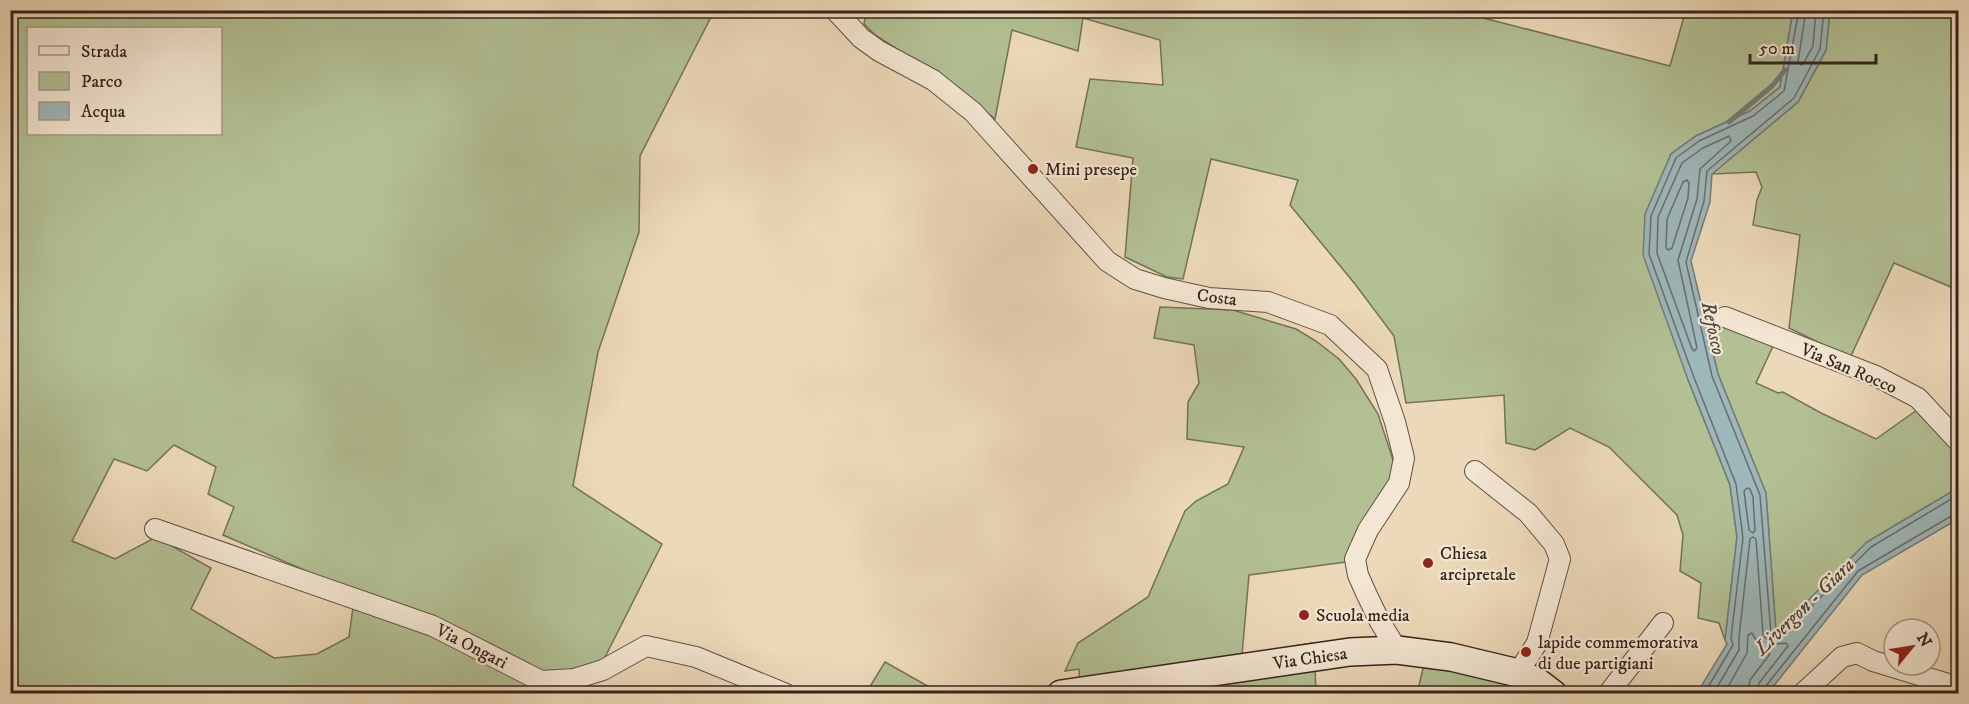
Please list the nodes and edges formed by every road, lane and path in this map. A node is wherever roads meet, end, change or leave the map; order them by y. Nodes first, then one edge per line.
1 (836, 10) edge
2 (1725, 317) dead end
3 (1959, 441) edge
4 (1476, 471) dead end
5 (155, 530) dead end
6 (1663, 623) dead end
7 (1397, 650) junction
8 (1518, 674) junction
9 (1959, 687) edge
10 (786, 693) edge
11 (1061, 693) edge
12 (1553, 693) edge
13 (1608, 693) edge
14 (1802, 693) edge

1 - 7 street, Costa
2 - 3 street, Via San Rocco
4 - 8 street
5 - 10 street, Via Ongari
6 - 13 street
7 - 8 main road, Via Chiesa
7 - 11 main road, Via Chiesa
8 - 12 main road, Via Chiesa
9 - 14 street

